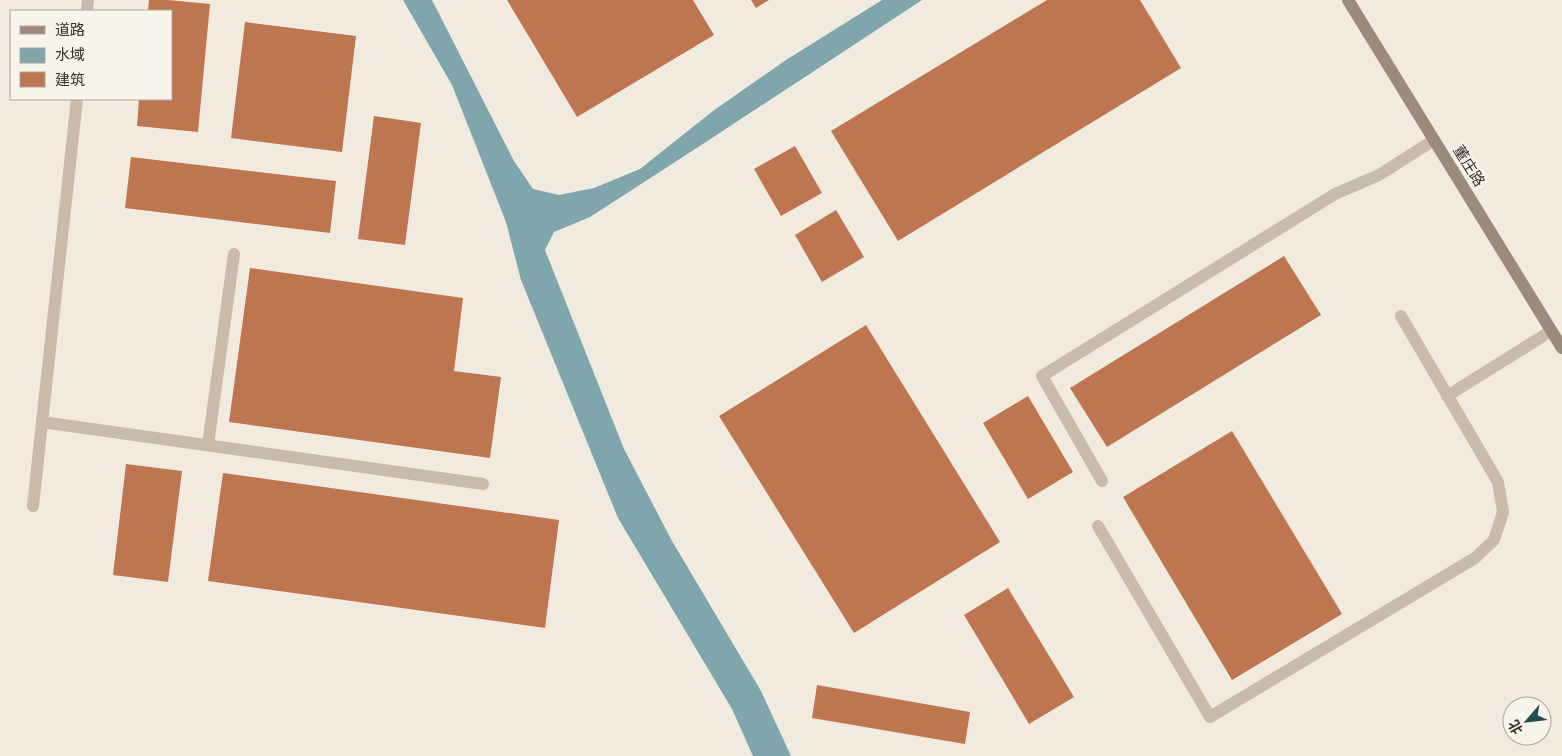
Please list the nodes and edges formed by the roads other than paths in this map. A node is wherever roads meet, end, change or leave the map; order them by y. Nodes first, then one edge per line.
1 (1348, 0) edge
2 (77, 100) edge
3 (1434, 140) junction
4 (234, 254) dead end
5 (1401, 316) dead end
6 (1551, 331) junction
7 (1562, 348) edge
8 (1447, 396) junction
9 (42, 422) junction
10 (208, 446) junction
11 (1102, 481) dead end
12 (483, 484) dead end
13 (33, 506) dead end
14 (1098, 526) dead end

1 - 3 street, 董庄路
2 - 9 street
3 - 6 street, 董庄路
3 - 11 street
4 - 10 street
5 - 8 street
6 - 7 street, 董庄路
6 - 8 street
8 - 14 street
9 - 10 street
9 - 13 street
10 - 12 street

